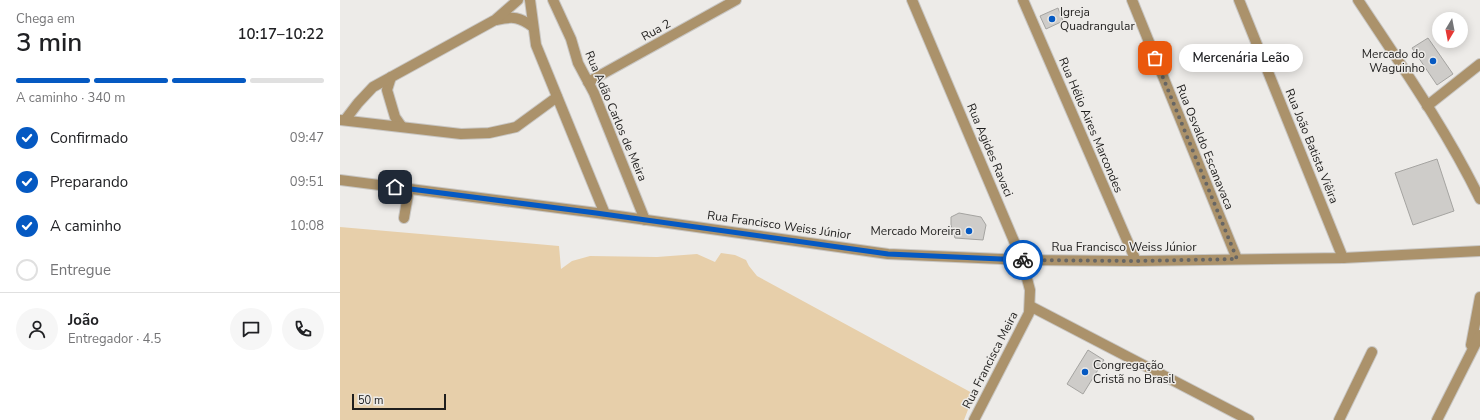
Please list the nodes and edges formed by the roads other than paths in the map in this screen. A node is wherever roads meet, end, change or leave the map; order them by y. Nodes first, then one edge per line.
1 (518, 0) edge
2 (530, 0) edge
3 (554, 0) edge
4 (736, 0) edge
5 (912, 0) edge
6 (1023, 0) edge
7 (1132, 0) edge
8 (1239, 0) edge
9 (1358, 0) edge
10 (495, 20) junction
11 (534, 27) junction
12 (1480, 64) edge
13 (391, 77) junction
14 (588, 82) junction
15 (557, 97) junction
16 (1427, 106) junction
17 (343, 120) edge
18 (402, 127) junction
19 (340, 180) edge
20 (1472, 182) junction
21 (409, 189) junction
22 (1480, 189) edge
23 (1480, 199) edge
24 (605, 214) junction
25 (404, 218) dead end
26 (645, 220) junction
27 (1480, 251) edge
28 (1343, 258) junction
29 (1237, 259) junction
30 (1022, 260) junction
31 (1136, 261) junction
32 (1480, 297) edge
33 (1029, 309) junction
34 (1480, 335) edge
35 (1372, 352) dead end
36 (1469, 357) junction
37 (974, 420) edge
38 (1250, 420) edge
39 (1339, 420) edge
40 (1437, 420) edge

1 - 10 street
2 - 11 street
3 - 14 street, Rua Adão Carlos de Meira
4 - 14 street, Rua 2
5 - 30 street, Rua Agides Ravaci
6 - 31 street, Rua Hélio Aires Marcondes
7 - 29 street, Rua Osvaldo Escanavaca
8 - 28 street, Rua João Batista Viêira
9 - 16 street
10 - 11 street
10 - 13 street
11 - 15 street
12 - 16 street
13 - 17 street
13 - 18 street
14 - 26 street, Rua Adão Carlos de Meira
15 - 18 street
15 - 24 street
16 - 20 street
17 - 18 street
19 - 21 street, Rua Francisco Weiss Júnior
20 - 22 street
20 - 23 street
21 - 24 street, Rua Francisco Weiss Júnior
21 - 25 street
24 - 26 street, Rua Francisco Weiss Júnior
26 - 30 street, Rua Francisco Weiss Júnior
27 - 28 street, Rua Francisco Weiss Júnior
28 - 29 street, Rua Francisco Weiss Júnior
29 - 31 street, Rua Francisco Weiss Júnior
30 - 31 street, Rua Francisco Weiss Júnior
30 - 33 street, Rua Agides Ravaci
32 - 36 street
33 - 37 street, Rua Francisca Meira
33 - 38 street
34 - 36 street
35 - 39 street
36 - 40 street

